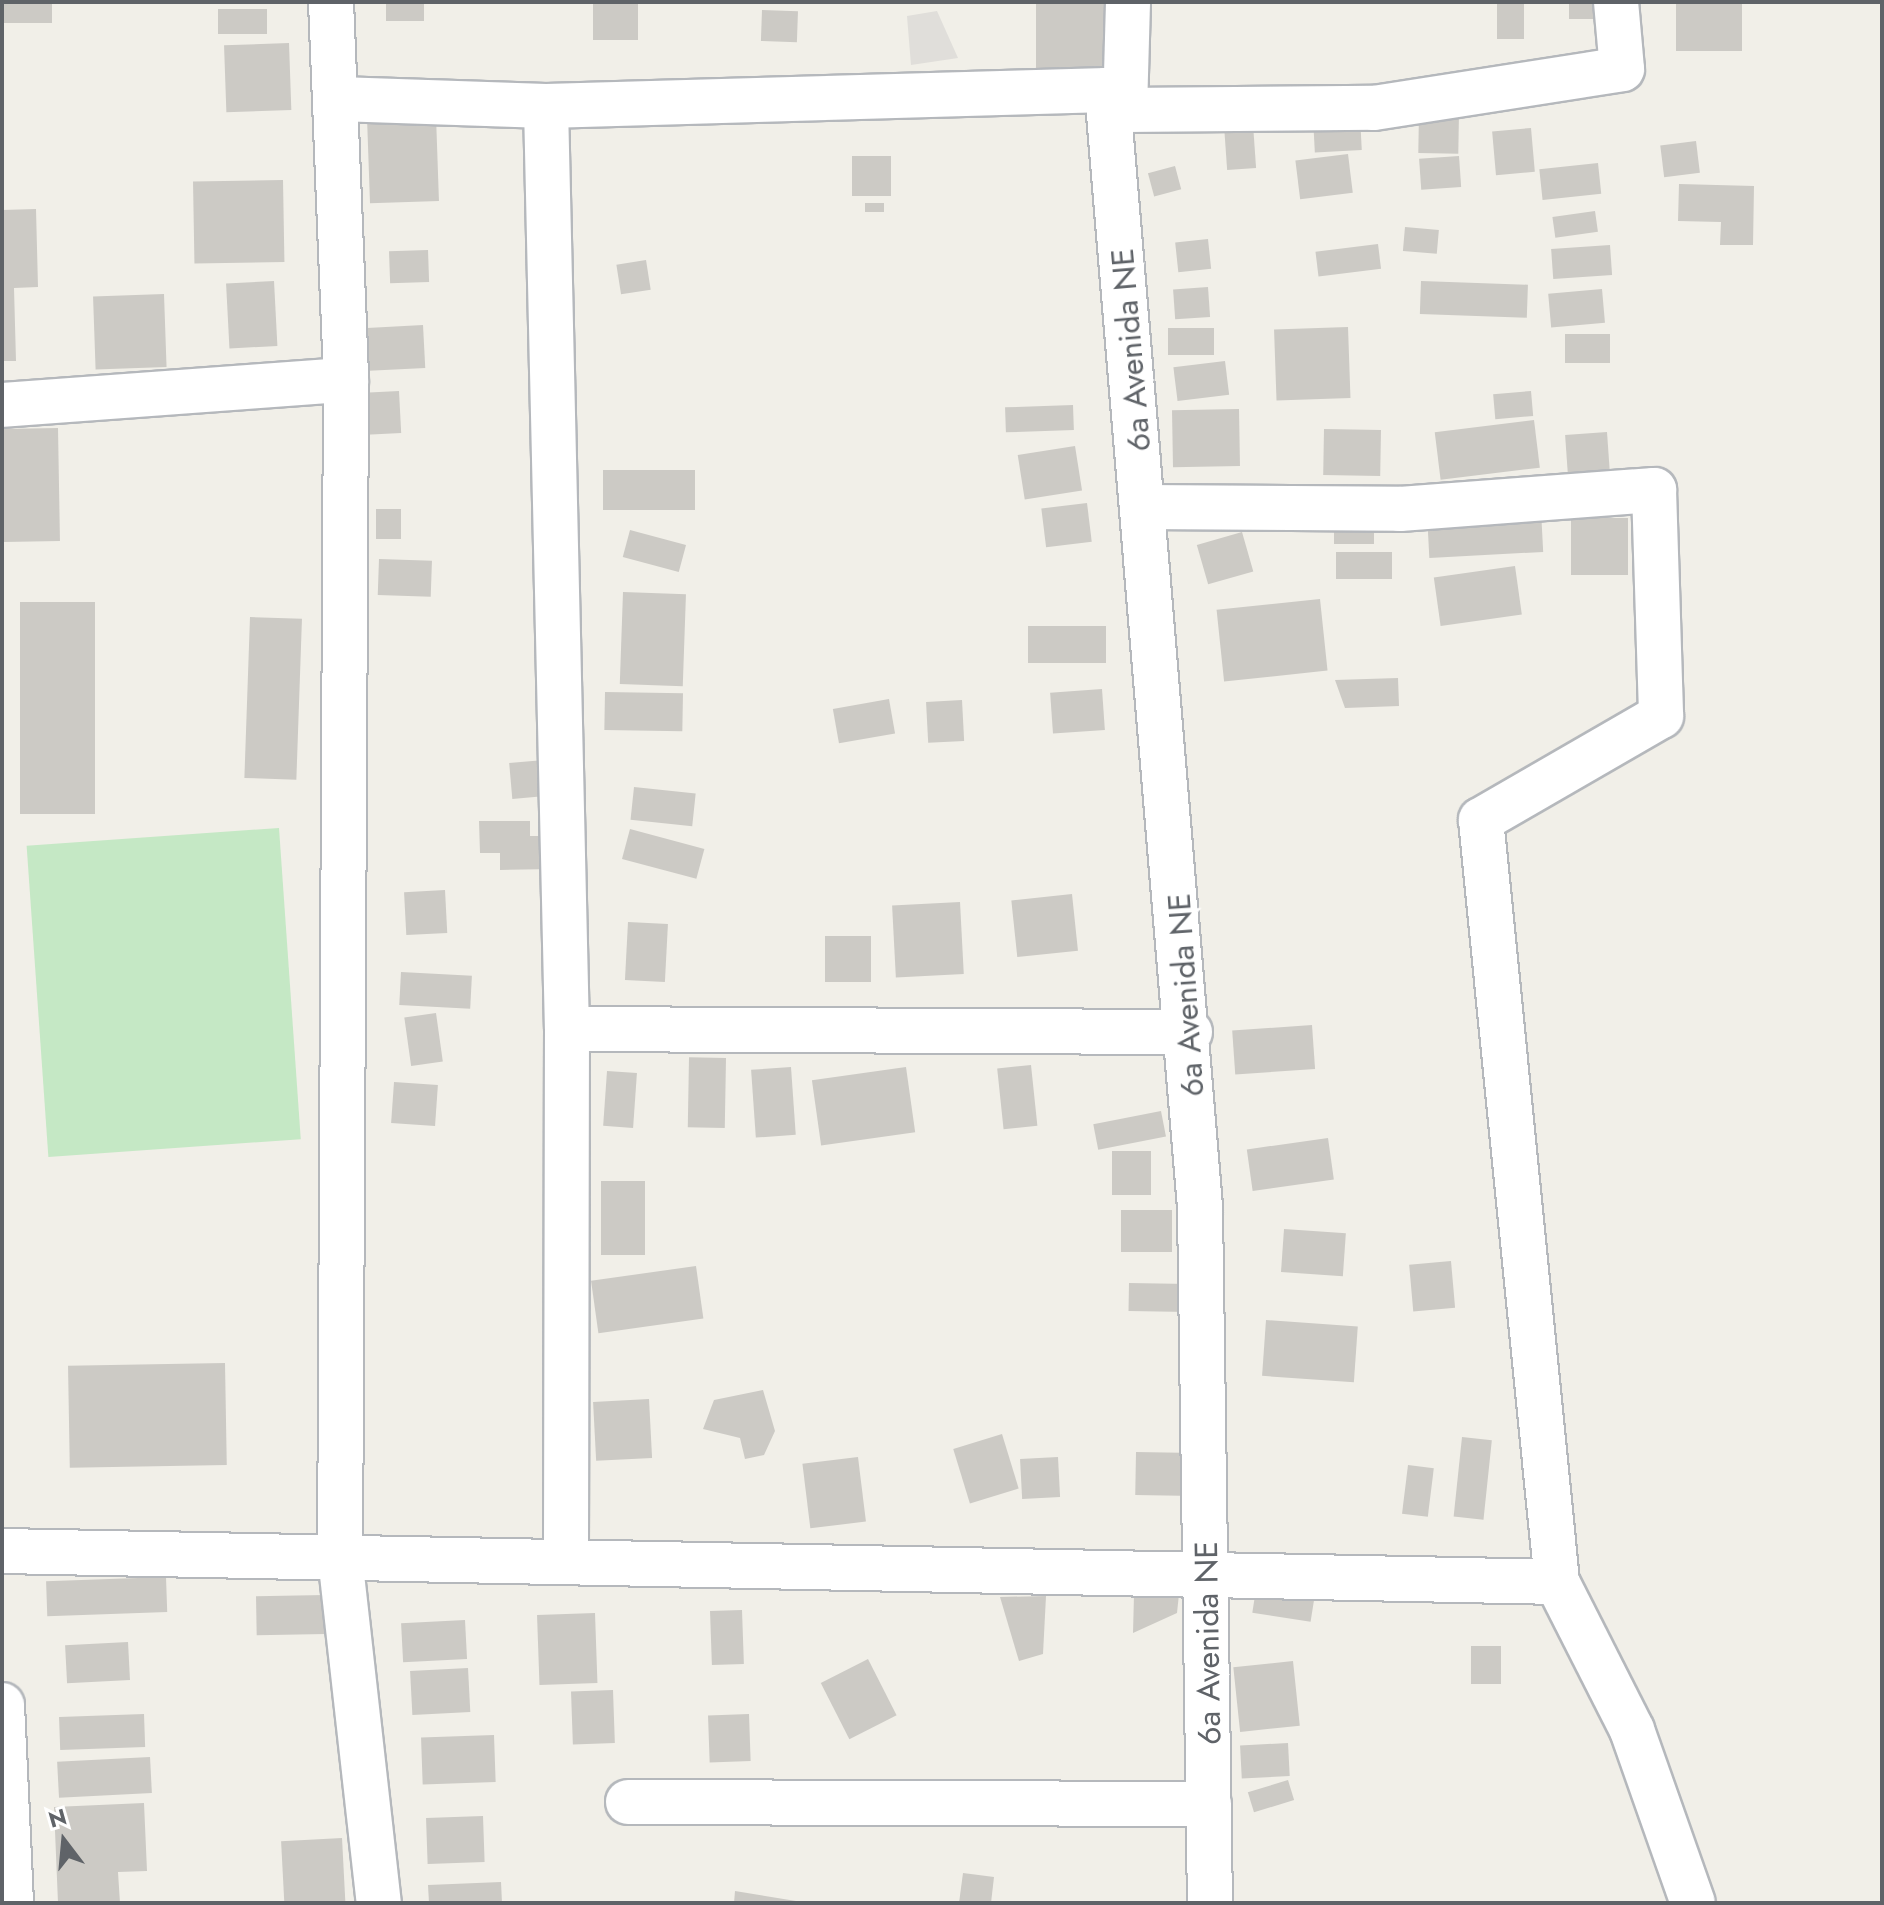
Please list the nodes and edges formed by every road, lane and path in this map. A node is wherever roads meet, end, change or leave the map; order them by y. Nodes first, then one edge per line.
1 (331, 2) edge
2 (1128, 2) edge
3 (1616, 2) edge
4 (338, 99) junction
5 (1116, 100) junction
6 (546, 106) junction
7 (346, 380) junction
8 (2, 405) edge
9 (1145, 507) junction
10 (567, 1029) junction
11 (1190, 1032) junction
12 (2, 1551) edge
13 (340, 1557) junction
14 (566, 1562) junction
15 (1207, 1575) junction
16 (1557, 1582) junction
17 (2, 1705) edge
18 (628, 1802) dead end
19 (1209, 1804) junction
20 (5, 1852) edge
21 (11, 1903) edge
22 (379, 1903) edge
23 (1210, 1903) edge
24 (1693, 1903) edge

1 - 4 street
2 - 5 street, 6a Avenida NE
3 - 5 street
4 - 6 street
4 - 7 street
5 - 6 street
5 - 9 street, 6a Avenida NE
6 - 10 street
7 - 8 street
7 - 13 street
9 - 11 street, 6a Avenida NE
9 - 16 street
10 - 11 street
10 - 14 street
11 - 15 street, 6a Avenida NE
12 - 13 street
13 - 14 street
13 - 22 street
14 - 15 street
15 - 16 street
15 - 19 street, 6a Avenida NE
16 - 24 street
17 - 20 street
18 - 19 street
19 - 23 street, 6a Avenida NE
20 - 21 street

